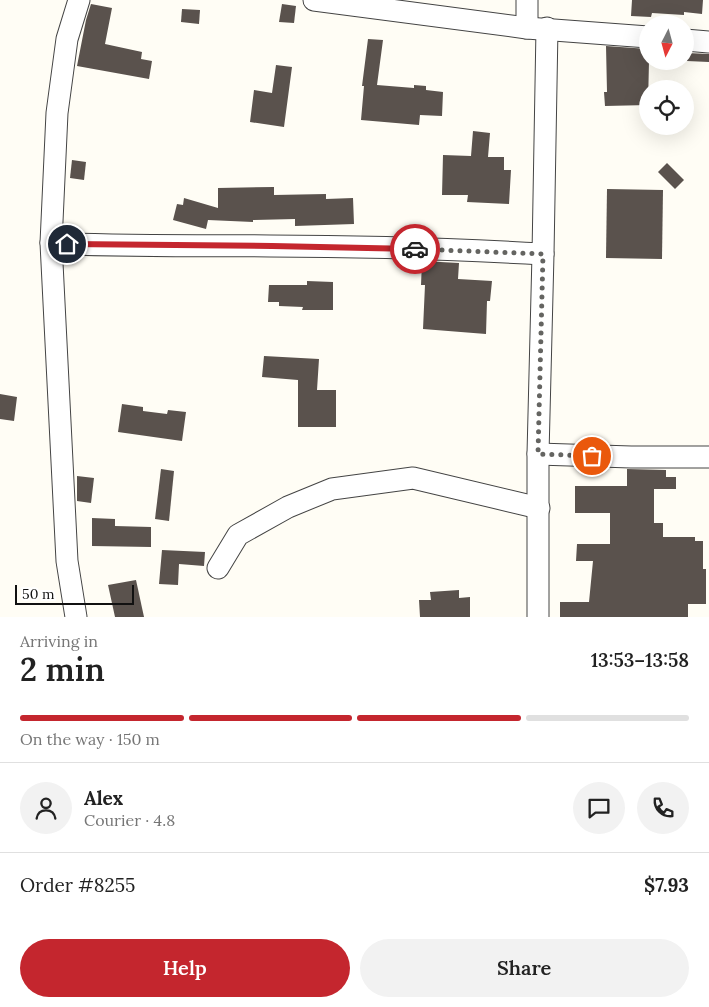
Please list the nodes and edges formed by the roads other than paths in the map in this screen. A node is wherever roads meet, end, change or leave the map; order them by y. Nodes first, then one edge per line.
1 (79, 0) edge
2 (314, 0) edge
3 (527, 0) edge
4 (537, 28) junction
5 (639, 36) edge
6 (694, 41) edge
7 (709, 42) edge
8 (51, 243) junction
9 (543, 254) junction
10 (538, 454) junction
11 (709, 457) edge
12 (539, 508) junction
13 (218, 568) dead end
14 (76, 617) edge
15 (538, 617) edge

1 - 8 street
2 - 4 street
3 - 4 street
4 - 5 street
4 - 9 street
6 - 7 street
8 - 9 street
8 - 14 street
9 - 10 street
10 - 11 street
10 - 12 street
12 - 13 street
12 - 15 street

